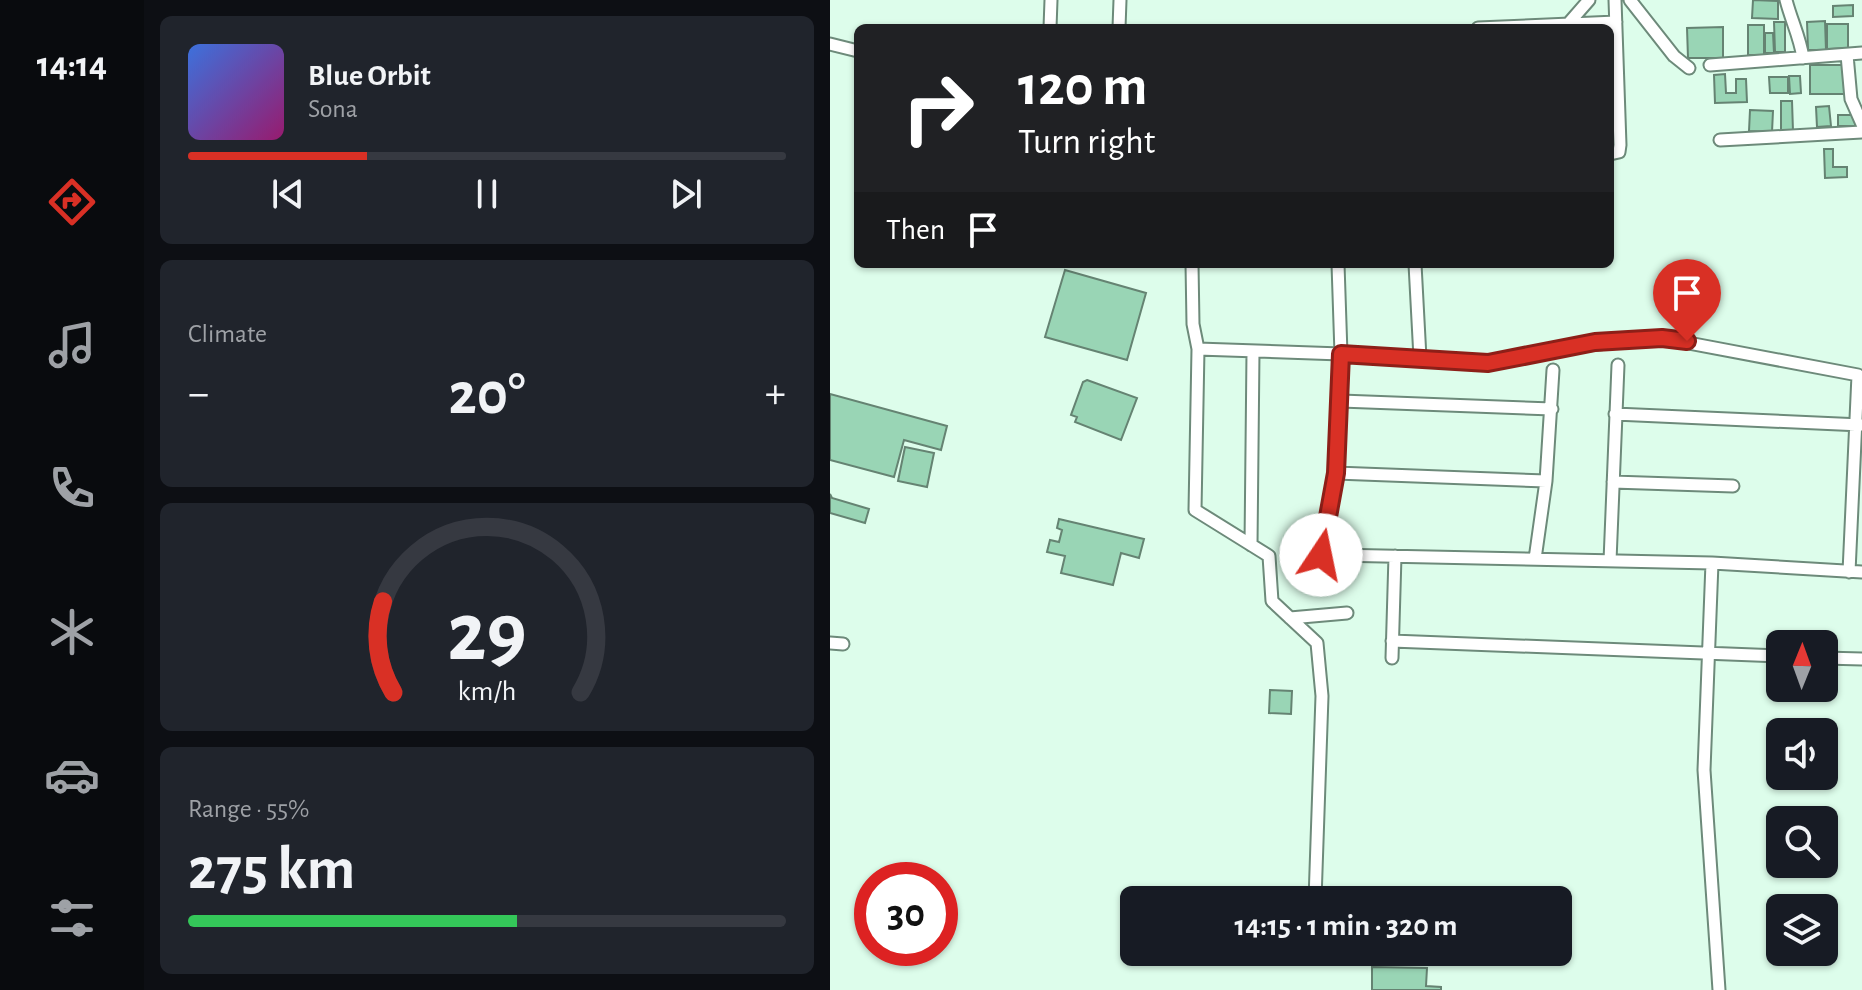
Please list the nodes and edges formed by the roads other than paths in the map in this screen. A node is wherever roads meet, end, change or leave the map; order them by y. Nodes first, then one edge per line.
1 (1051, 0) edge
2 (1120, 0) edge
3 (1589, 0) edge
4 (1615, 0) edge
5 (1630, 0) edge
6 (1786, 0) edge
7 (1616, 22) junction
8 (1050, 24) edge
9 (1119, 24) edge
10 (1568, 24) joint
11 (830, 44) edge
12 (854, 50) edge
13 (1862, 53) edge
14 (1847, 55) junction
15 (1803, 58) junction
16 (1710, 65) dead end
17 (1689, 68) dead end
18 (1614, 86) edge
19 (1862, 124) edge
20 (1862, 132) edge
21 (1720, 140) dead end
22 (1614, 153) edge
23 (1192, 268) edge
24 (1338, 268) edge
25 (1415, 268) edge
26 (1198, 349) junction
27 (1253, 352) junction
28 (1341, 354) junction
29 (1420, 358) junction
30 (1618, 365) dead end
31 (1553, 370) dead end
32 (1341, 401) junction
33 (1552, 409) junction
34 (1615, 414) junction
35 (1859, 425) edge
36 (1336, 473) junction
37 (1546, 481) junction
38 (1613, 482) junction
39 (1733, 486) dead end
40 (1251, 545) junction
41 (1287, 554) dead end
42 (1321, 555) junction
43 (1395, 556) junction
44 (1535, 559) junction
45 (1610, 561) junction
46 (1712, 563) junction
47 (1856, 572) edge
48 (1347, 613) dead end
49 (1290, 618) junction
50 (1392, 641) junction
51 (830, 643) edge
52 (843, 644) dead end
53 (1708, 653) junction
54 (1766, 655) edge
55 (1392, 658) dead end
56 (1838, 658) edge
57 (1862, 659) edge
58 (1315, 886) edge
59 (1719, 990) edge

1 - 8 street
2 - 9 street
3 - 10 street
4 - 7 street
5 - 17 street
6 - 15 street
7 - 10 street
7 - 18 street
11 - 12 street
13 - 14 street
14 - 15 street
14 - 19 street
15 - 16 street
18 - 22 street
20 - 21 street
23 - 26 street
24 - 28 street
25 - 29 street
26 - 27 street
26 - 40 street
27 - 28 street
27 - 40 street
28 - 29 street
28 - 32 street
29 - 35 street
30 - 34 street
31 - 33 street
32 - 33 street
32 - 36 street
33 - 37 street
34 - 35 street
34 - 38 street
35 - 47 street
36 - 37 street
36 - 42 street
37 - 44 street
38 - 39 street
38 - 45 street
40 - 49 street
41 - 42 street
42 - 43 street
43 - 44 street
43 - 50 street
44 - 45 street
45 - 46 street
46 - 47 street
46 - 53 street
48 - 49 street
49 - 58 street
50 - 53 street
50 - 55 street
51 - 52 street
53 - 54 street
53 - 59 street
56 - 57 street

